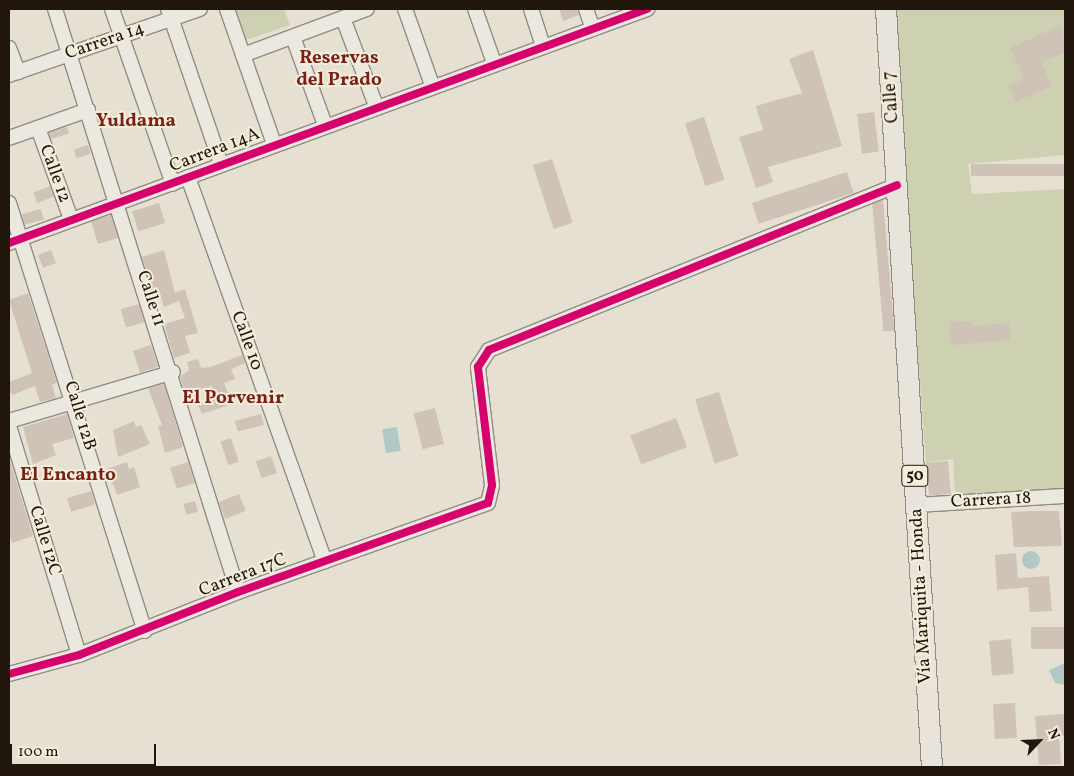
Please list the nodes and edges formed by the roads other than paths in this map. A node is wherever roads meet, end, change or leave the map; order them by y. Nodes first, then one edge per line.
1 (55, 9) edge
2 (112, 9) edge
3 (200, 9) edge
4 (226, 9) edge
5 (367, 9) edge
6 (405, 9) edge
7 (475, 9) edge
8 (531, 9) edge
9 (586, 9) edge
10 (647, 9) edge
11 (886, 9) edge
12 (170, 14) edge
13 (344, 18) junction
14 (593, 29) junction
15 (122, 36) junction
16 (293, 37) junction
17 (543, 46) junction
18 (9, 48) edge
19 (70, 54) junction
20 (243, 56) junction
21 (494, 64) junction
22 (13, 73) edge
23 (432, 85) junction
24 (376, 106) junction
25 (88, 110) junction
26 (325, 125) junction
27 (38, 128) junction
28 (9, 138) edge
29 (274, 144) junction
30 (221, 164) junction
31 (188, 177) junction
32 (173, 184) junction
33 (897, 185) junction
34 (9, 203) edge
35 (119, 203) junction
36 (71, 219) junction
37 (23, 238) junction
38 (9, 243) edge
39 (173, 372) junction
40 (75, 402) junction
41 (9, 421) edge
42 (9, 426) edge
43 (1065, 496) edge
44 (916, 505) junction
45 (325, 561) junction
46 (238, 592) junction
47 (145, 631) junction
48 (79, 655) junction
49 (10, 670) edge
50 (932, 767) edge

1 - 19 street, Calle 11
2 - 15 street
3 - 12 street, Carrera 14
4 - 20 street
5 - 13 street
6 - 23 street
7 - 21 street
8 - 17 street
9 - 14 street
10 - 14 street, Carrera 14A
11 - 33 highway, Calle 7 / 50
12 - 15 street, Carrera 14
12 - 30 street
13 - 16 street
13 - 24 street
14 - 17 street, Carrera 14A
15 - 19 street, Carrera 14
15 - 32 street
16 - 20 street
16 - 26 street
17 - 21 street, Carrera 14A
18 - 22 street
19 - 22 street, Carrera 14
19 - 25 street, Calle 11
20 - 29 street
21 - 23 street, Carrera 14A
23 - 24 street, Carrera 14A
24 - 26 street, Carrera 14A
25 - 27 street
25 - 35 street, Calle 11
26 - 29 street, Carrera 14A
27 - 28 street
27 - 36 street, Calle 12
29 - 30 street, Carrera 14A
30 - 31 street, Carrera 14A
31 - 32 street, Carrera 14A
31 - 45 street, Calle 10
32 - 35 street, Carrera 14A
33 - 44 highway, Vía Mariquita - Honda / 50
33 - 45 street, Carrera 17C
34 - 37 street, Calle 12B
35 - 36 street, Carrera 14A
35 - 39 street, Calle 11
36 - 37 street, Carrera 14A
37 - 38 street, Carrera 14A
37 - 40 street, Calle 12B
39 - 40 street
39 - 46 street, Calle 11
40 - 41 street
40 - 47 street, Calle 12B
42 - 48 street, Calle 12C
43 - 44 street, Carrera 18
44 - 50 highway, Vía Mariquita - Honda / 50
45 - 46 street, Carrera 17C
46 - 47 street, Carrera 17C
47 - 48 street, Carrera 17C
48 - 49 street, Carrera 17C

